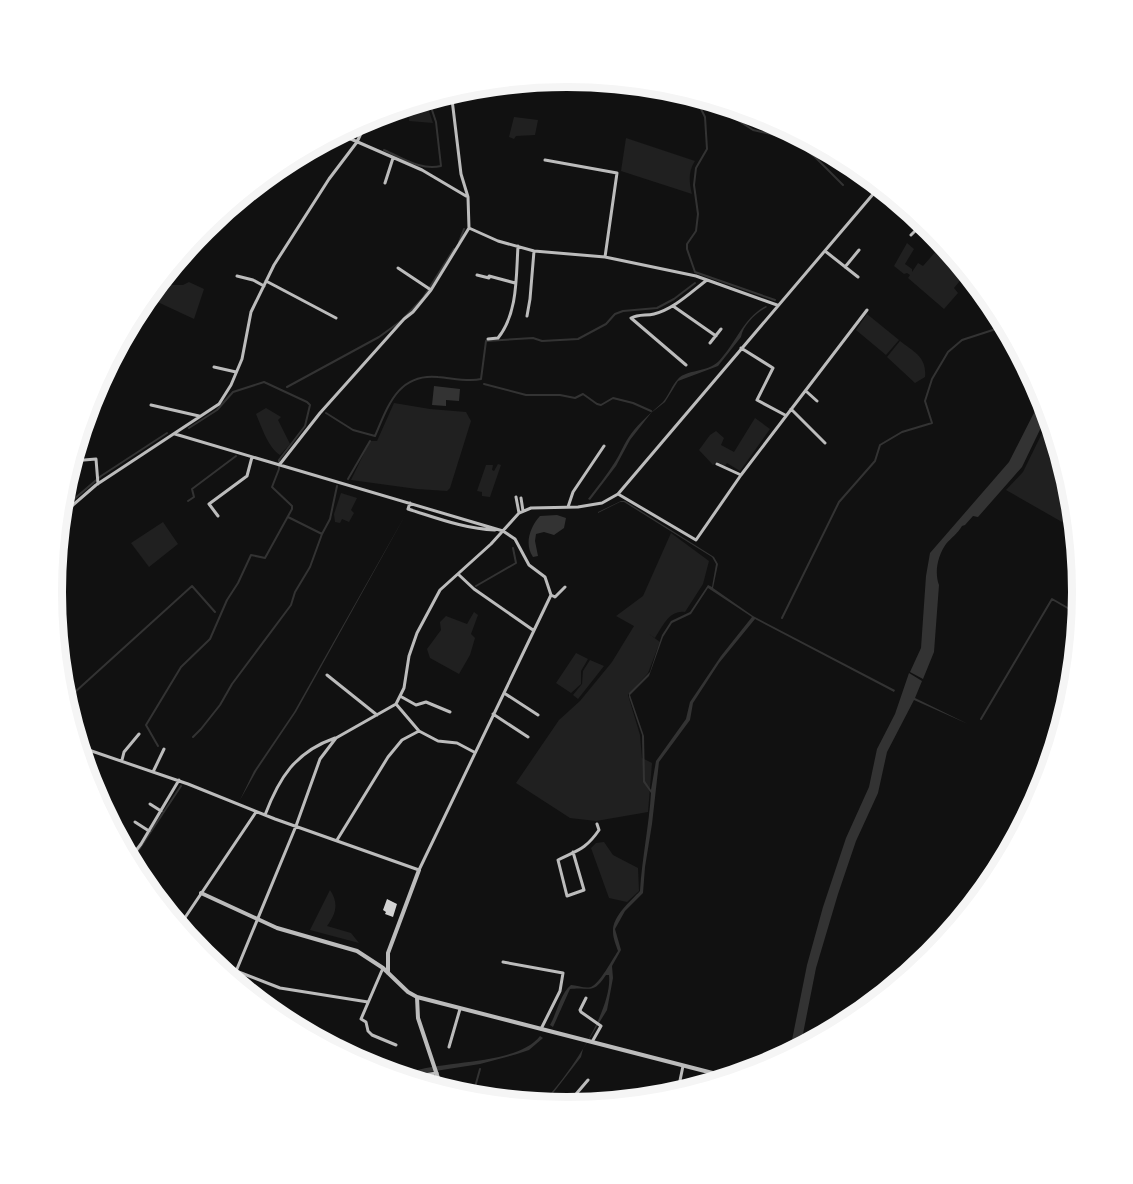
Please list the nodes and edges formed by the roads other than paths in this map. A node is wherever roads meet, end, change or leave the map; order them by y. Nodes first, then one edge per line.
1 (452, 100) edge
2 (363, 130) edge
3 (347, 137) edge
4 (357, 142) junction
5 (393, 158) junction
6 (545, 160) dead end
7 (385, 183) dead end
8 (876, 192) edge
9 (468, 197) junction
10 (469, 228) junction
11 (917, 229) edge
12 (911, 235) dead end
13 (518, 246) junction
14 (859, 250) dead end
15 (534, 251) junction
16 (825, 251) junction
17 (605, 257) junction
18 (845, 267) junction
19 (398, 268) dead end
20 (237, 276) dead end
21 (477, 276) dead end
22 (858, 277) dead end
23 (707, 280) junction
24 (266, 281) junction
25 (515, 283) junction
26 (264, 286) junction
27 (430, 290) junction
28 (778, 305) junction
29 (673, 306) junction
30 (867, 310) dead end
31 (526, 316) dead end
32 (336, 318) dead end
33 (721, 329) dead end
34 (716, 336) junction
35 (488, 339) dead end
36 (710, 343) dead end
37 (741, 348) junction
38 (686, 364) dead end
39 (214, 367) dead end
40 (236, 372) junction
41 (807, 392) junction
42 (817, 401) dead end
43 (151, 405) dead end
44 (791, 409) junction
45 (785, 415) junction
46 (200, 417) junction
47 (174, 434) junction
48 (825, 443) dead end
49 (604, 446) dead end
50 (252, 456) junction
51 (79, 460) edge
52 (280, 464) junction
53 (717, 464) dead end
54 (741, 475) junction
55 (98, 484) junction
56 (618, 494) junction
57 (516, 497) dead end
58 (521, 498) dead end
59 (410, 503) junction
60 (568, 507) junction
61 (69, 509) edge
62 (521, 512) junction
63 (218, 516) dead end
64 (501, 530) junction
65 (458, 574) junction
66 (565, 587) dead end
67 (551, 595) junction
68 (534, 630) junction
69 (327, 675) dead end
70 (504, 693) junction
71 (400, 696) junction
72 (396, 704) junction
73 (450, 712) dead end
74 (493, 714) junction
75 (538, 715) dead end
76 (376, 716) junction
77 (419, 730) junction
78 (139, 734) dead end
79 (528, 737) dead end
80 (336, 738) junction
81 (164, 748) dead end
82 (87, 749) edge
83 (474, 753) junction
84 (122, 760) junction
85 (153, 772) junction
86 (179, 780) junction
87 (150, 804) dead end
88 (161, 811) junction
89 (256, 812) junction
90 (265, 815) junction
91 (135, 822) dead end
92 (597, 824) dead end
93 (296, 826) junction
94 (149, 831) junction
95 (337, 840) junction
96 (134, 852) edge
97 (573, 852) junction
98 (419, 870) junction
99 (201, 893) junction
100 (183, 920) edge
101 (258, 921) junction
102 (503, 962) dead end
103 (383, 969) junction
104 (236, 971) joint
105 (388, 974) junction
106 (417, 997) junction
107 (586, 998) dead end
108 (368, 1002) junction
109 (460, 1009) junction
110 (541, 1029) junction
111 (592, 1042) junction
112 (396, 1045) dead end
113 (449, 1047) dead end
114 (683, 1066) junction
115 (437, 1073) junction
116 (716, 1074) edge
117 (421, 1075) edge
118 (588, 1080) dead end
119 (439, 1081) edge
120 (679, 1084) edge
121 (574, 1097) edge

1 - 9 street
2 - 4 street
3 - 4 street
4 - 5 street
4 - 24 street
5 - 7 street
5 - 9 street
6 - 17 street
8 - 16 street
9 - 10 street
10 - 13 street
10 - 27 street
11 - 12 street
13 - 15 street
13 - 25 street
14 - 18 street
15 - 17 street
15 - 31 street
16 - 18 street
16 - 28 street
17 - 23 street
18 - 22 street
19 - 27 street
20 - 26 street
21 - 25 street
23 - 28 street
23 - 29 street
24 - 26 street
24 - 32 street
25 - 35 street
26 - 40 street
27 - 52 street
28 - 37 street
29 - 34 street
29 - 38 street
30 - 41 street
33 - 34 street
34 - 36 street
37 - 45 street
37 - 56 street
39 - 40 street
40 - 46 street
41 - 42 street
41 - 44 street
43 - 46 street
44 - 45 street
44 - 48 street
45 - 54 street
46 - 47 street
47 - 50 street
47 - 55 street
49 - 60 street
50 - 52 street
50 - 63 street
51 - 55 street
52 - 59 street
53 - 54 street
54 - 56 street
55 - 61 street
56 - 60 street
57 - 62 street
58 - 62 street
59 - 64 street
59 - 64 street
60 - 62 street
62 - 64 street
64 - 65 street
64 - 67 street
65 - 68 street
65 - 71 street
66 - 67 street
67 - 68 street
68 - 70 street
69 - 76 street
70 - 74 street
70 - 75 street
71 - 72 street
71 - 73 street
72 - 76 street
72 - 77 street
74 - 79 street
74 - 83 street
76 - 80 street
77 - 83 street
77 - 95 street
78 - 84 street
80 - 90 street
80 - 93 street
81 - 85 street
82 - 84 street
83 - 98 street
84 - 85 street
85 - 86 street
86 - 88 street
86 - 89 street
87 - 88 street
88 - 94 street
89 - 90 street
89 - 99 street
90 - 93 street
91 - 94 street
92 - 97 street
93 - 95 street
93 - 101 street
94 - 96 street
95 - 98 street
97 - 97 street
98 - 105 street
99 - 100 street
99 - 101 street
101 - 103 street
101 - 104 street
102 - 110 street
103 - 105 street
103 - 108 street
104 - 108 street
105 - 106 street
106 - 109 street
106 - 115 street
107 - 111 street
108 - 112 street
109 - 110 street
109 - 113 street
110 - 111 street
111 - 114 street
114 - 116 street
114 - 120 street
115 - 117 street
115 - 119 street
118 - 121 street

